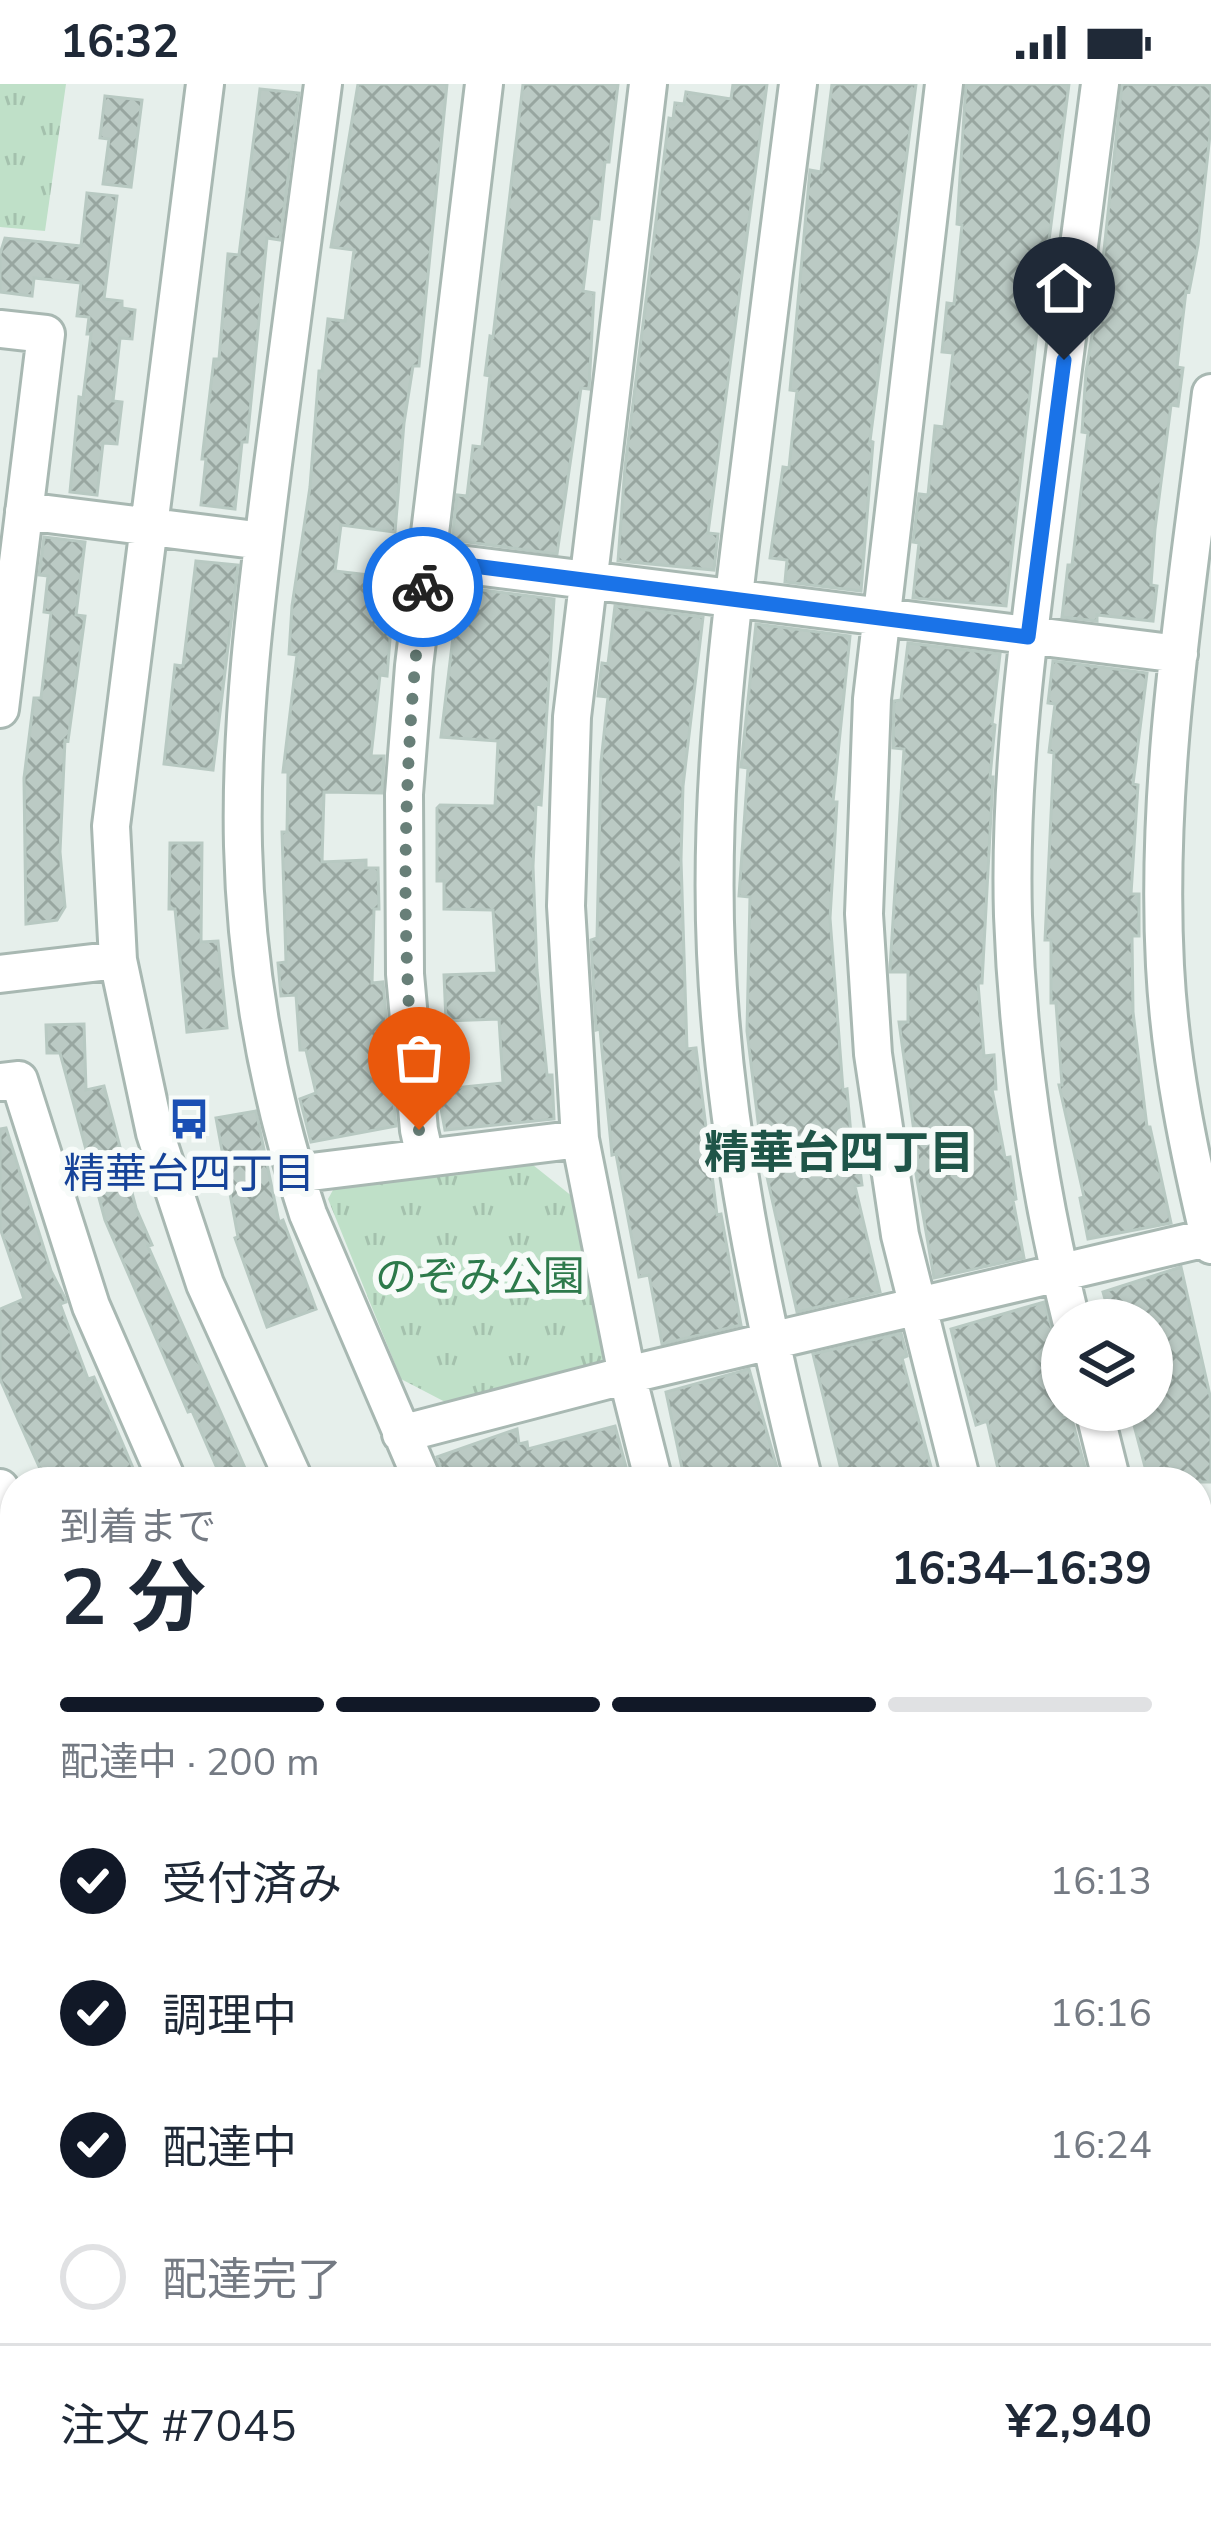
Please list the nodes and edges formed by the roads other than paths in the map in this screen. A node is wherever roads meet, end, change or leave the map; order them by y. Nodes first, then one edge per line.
1 (205, 84) edge
2 (323, 84) edge
3 (484, 84) edge
4 (648, 84) edge
5 (798, 84) edge
6 (944, 84) edge
7 (1100, 84) edge
8 (0, 329) edge
9 (1211, 393) edge
10 (24, 512) junction
11 (149, 528) junction
12 (263, 541) junction
13 (427, 560) junction
14 (587, 581) junction
15 (733, 600) junction
16 (882, 618) junction
17 (1028, 637) junction
18 (1179, 654) junction
19 (0, 709) edge
20 (118, 960) junction
21 (0, 974) edge
22 (0, 1082) edge
23 (580, 1139) junction
24 (425, 1156) junction
25 (295, 1174) junction
26 (1210, 1240) edge
27 (1060, 1275) junction
28 (1066, 1299) edge
29 (920, 1306) junction
30 (770, 1344) junction
31 (627, 1376) junction
32 (1099, 1431) edge
33 (401, 1434) junction
34 (161, 1467) edge
35 (288, 1467) edge
36 (416, 1467) edge
37 (650, 1467) edge
38 (800, 1467) edge
39 (958, 1467) edge
40 (1108, 1467) edge

1 - 11 street
2 - 12 street
3 - 13 street
4 - 14 street
5 - 15 street
6 - 16 street
7 - 17 street
8 - 10 street
9 - 18 street
10 - 11 street
10 - 19 street
11 - 12 street
11 - 20 street
12 - 25 street
13 - 14 street
13 - 24 street
14 - 15 street
14 - 23 street
15 - 16 street
15 - 30 street
16 - 17 street
16 - 29 street
17 - 18 street
17 - 27 street
18 - 26 street
20 - 21 street
20 - 35 street
22 - 34 street
23 - 24 street
23 - 31 street
24 - 25 street
25 - 33 street
26 - 27 street
27 - 28 street
27 - 29 street
29 - 30 street
29 - 39 street
30 - 31 street
30 - 38 street
31 - 33 street
31 - 37 street
32 - 40 street
33 - 36 street

